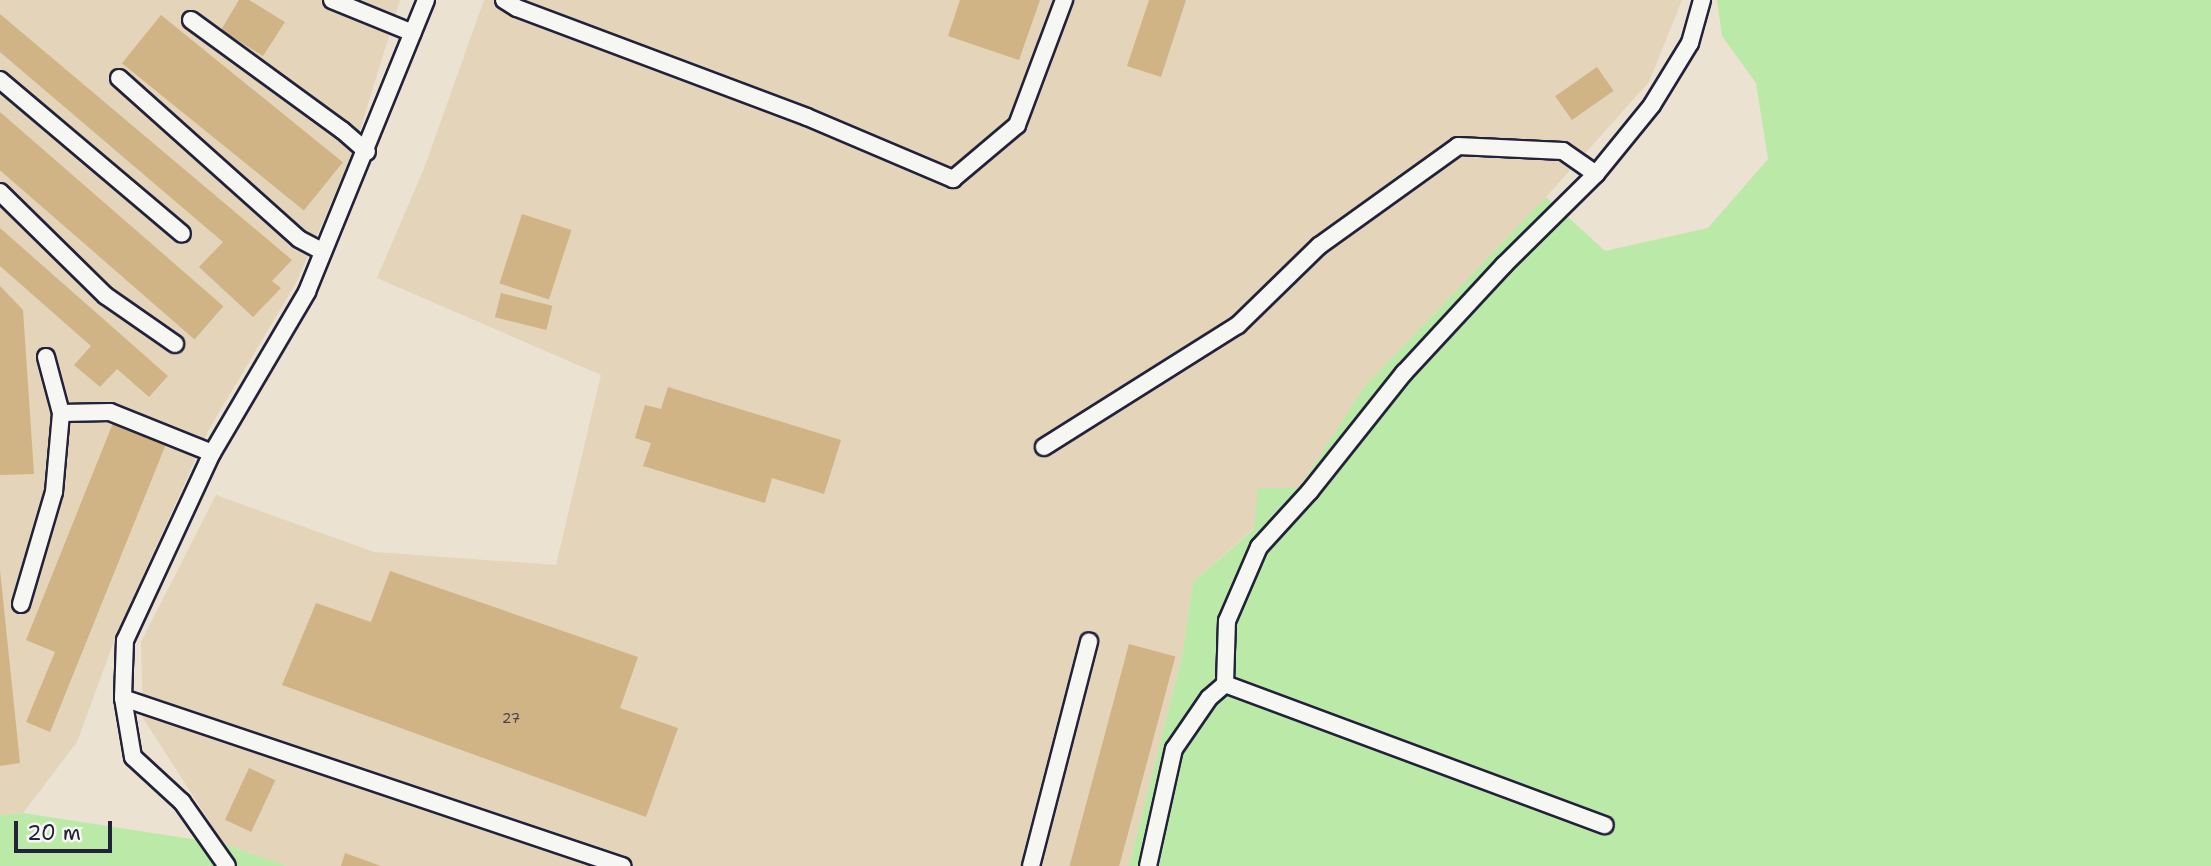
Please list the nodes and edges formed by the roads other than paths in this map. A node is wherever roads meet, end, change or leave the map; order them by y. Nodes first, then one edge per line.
1 (332, 0) edge
2 (426, 0) edge
3 (504, 0) edge
4 (1064, 0) edge
5 (1702, 0) edge
6 (191, 20) dead end
7 (413, 33) junction
8 (119, 78) dead end
9 (0, 80) edge
10 (367, 152) junction
11 (1597, 174) junction
12 (0, 192) edge
13 (181, 234) dead end
14 (323, 252) junction
15 (175, 344) dead end
16 (46, 357) dead end
17 (61, 413) junction
18 (1044, 447) dead end
19 (212, 453) junction
20 (21, 604) dead end
21 (1089, 641) dead end
22 (1225, 684) junction
23 (124, 698) junction
24 (1605, 825) dead end
25 (226, 866) edge
26 (622, 866) edge
27 (1031, 866) edge
28 (1148, 866) edge

1 - 7 lane
2 - 7 lane
3 - 4 lane
5 - 11 lane
6 - 10 lane
7 - 10 lane
8 - 14 lane
9 - 13 lane
10 - 14 lane
11 - 18 lane
11 - 22 lane
12 - 15 lane
14 - 19 lane
16 - 17 lane
17 - 19 lane
17 - 20 lane
19 - 23 lane
21 - 27 lane
22 - 24 lane
22 - 28 lane
23 - 25 lane
23 - 26 lane

